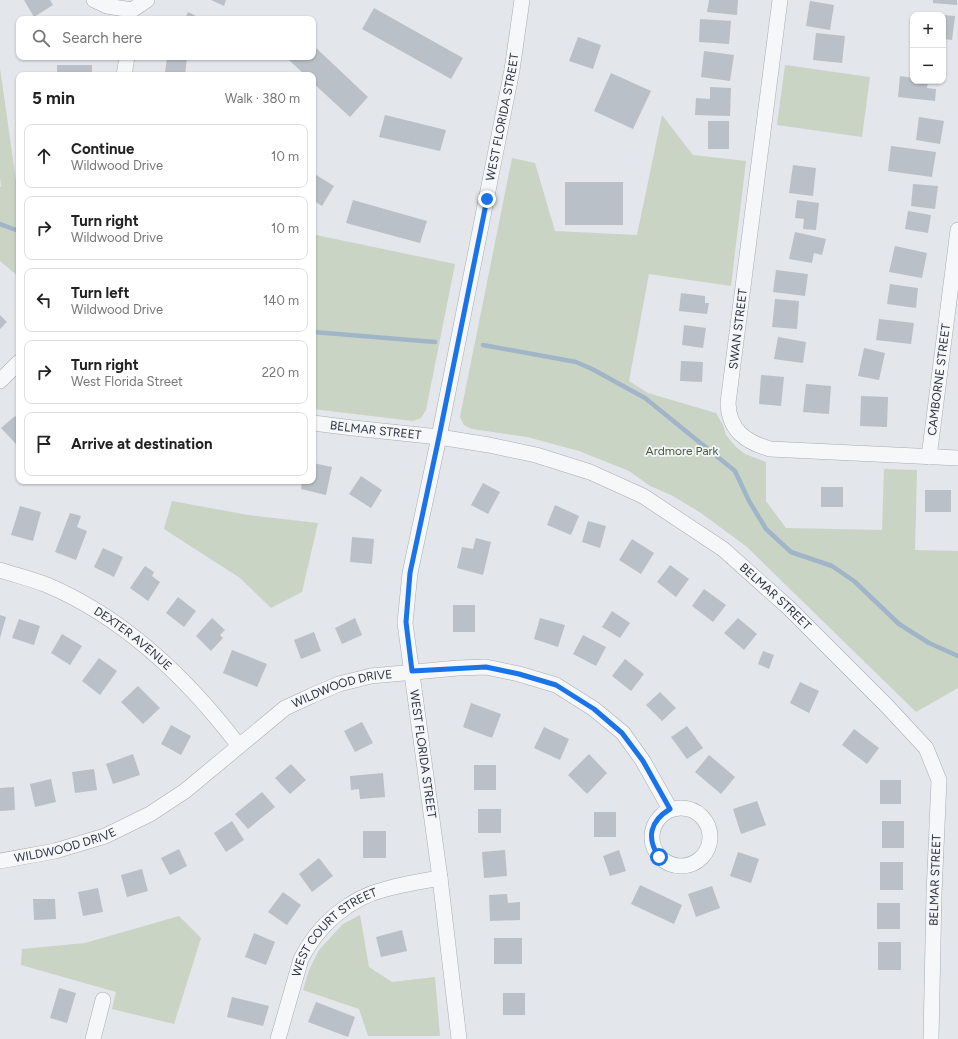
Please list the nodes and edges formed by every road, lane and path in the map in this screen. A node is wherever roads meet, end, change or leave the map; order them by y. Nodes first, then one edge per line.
1 (94, 0) edge
2 (147, 0) edge
3 (522, 0) edge
4 (780, 0) edge
5 (132, 14) edge
6 (126, 60) edge
7 (124, 72) edge
8 (958, 230) edge
9 (16, 365) edge
10 (0, 381) edge
11 (316, 423) edge
12 (439, 437) junction
13 (929, 457) junction
14 (958, 458) edge
15 (0, 570) edge
16 (412, 671) junction
17 (239, 746) junction
18 (670, 809) dead end
19 (0, 861) edge
20 (440, 878) junction
21 (103, 1000) dead end
22 (93, 1039) edge
23 (278, 1039) edge
24 (459, 1039) edge
25 (931, 1039) edge

1 - 5 street
2 - 5 street
3 - 12 street, WEST FLORIDA STREET
4 - 13 street, SWAN STREET
6 - 7 street
8 - 13 street, CAMBORNE STREET
9 - 10 street
11 - 12 street, BELMAR STREET
12 - 16 street, WEST FLORIDA STREET
12 - 25 street, BELMAR STREET
13 - 14 street, SWAN STREET
15 - 17 street, DEXTER AVENUE
16 - 17 street, WILDWOOD DRIVE
16 - 18 street, WILDWOOD DRIVE
16 - 20 street, WEST FLORIDA STREET
17 - 19 street, WILDWOOD DRIVE
20 - 23 street, WEST COURT STREET
20 - 24 street, WEST FLORIDA STREET
21 - 22 street

